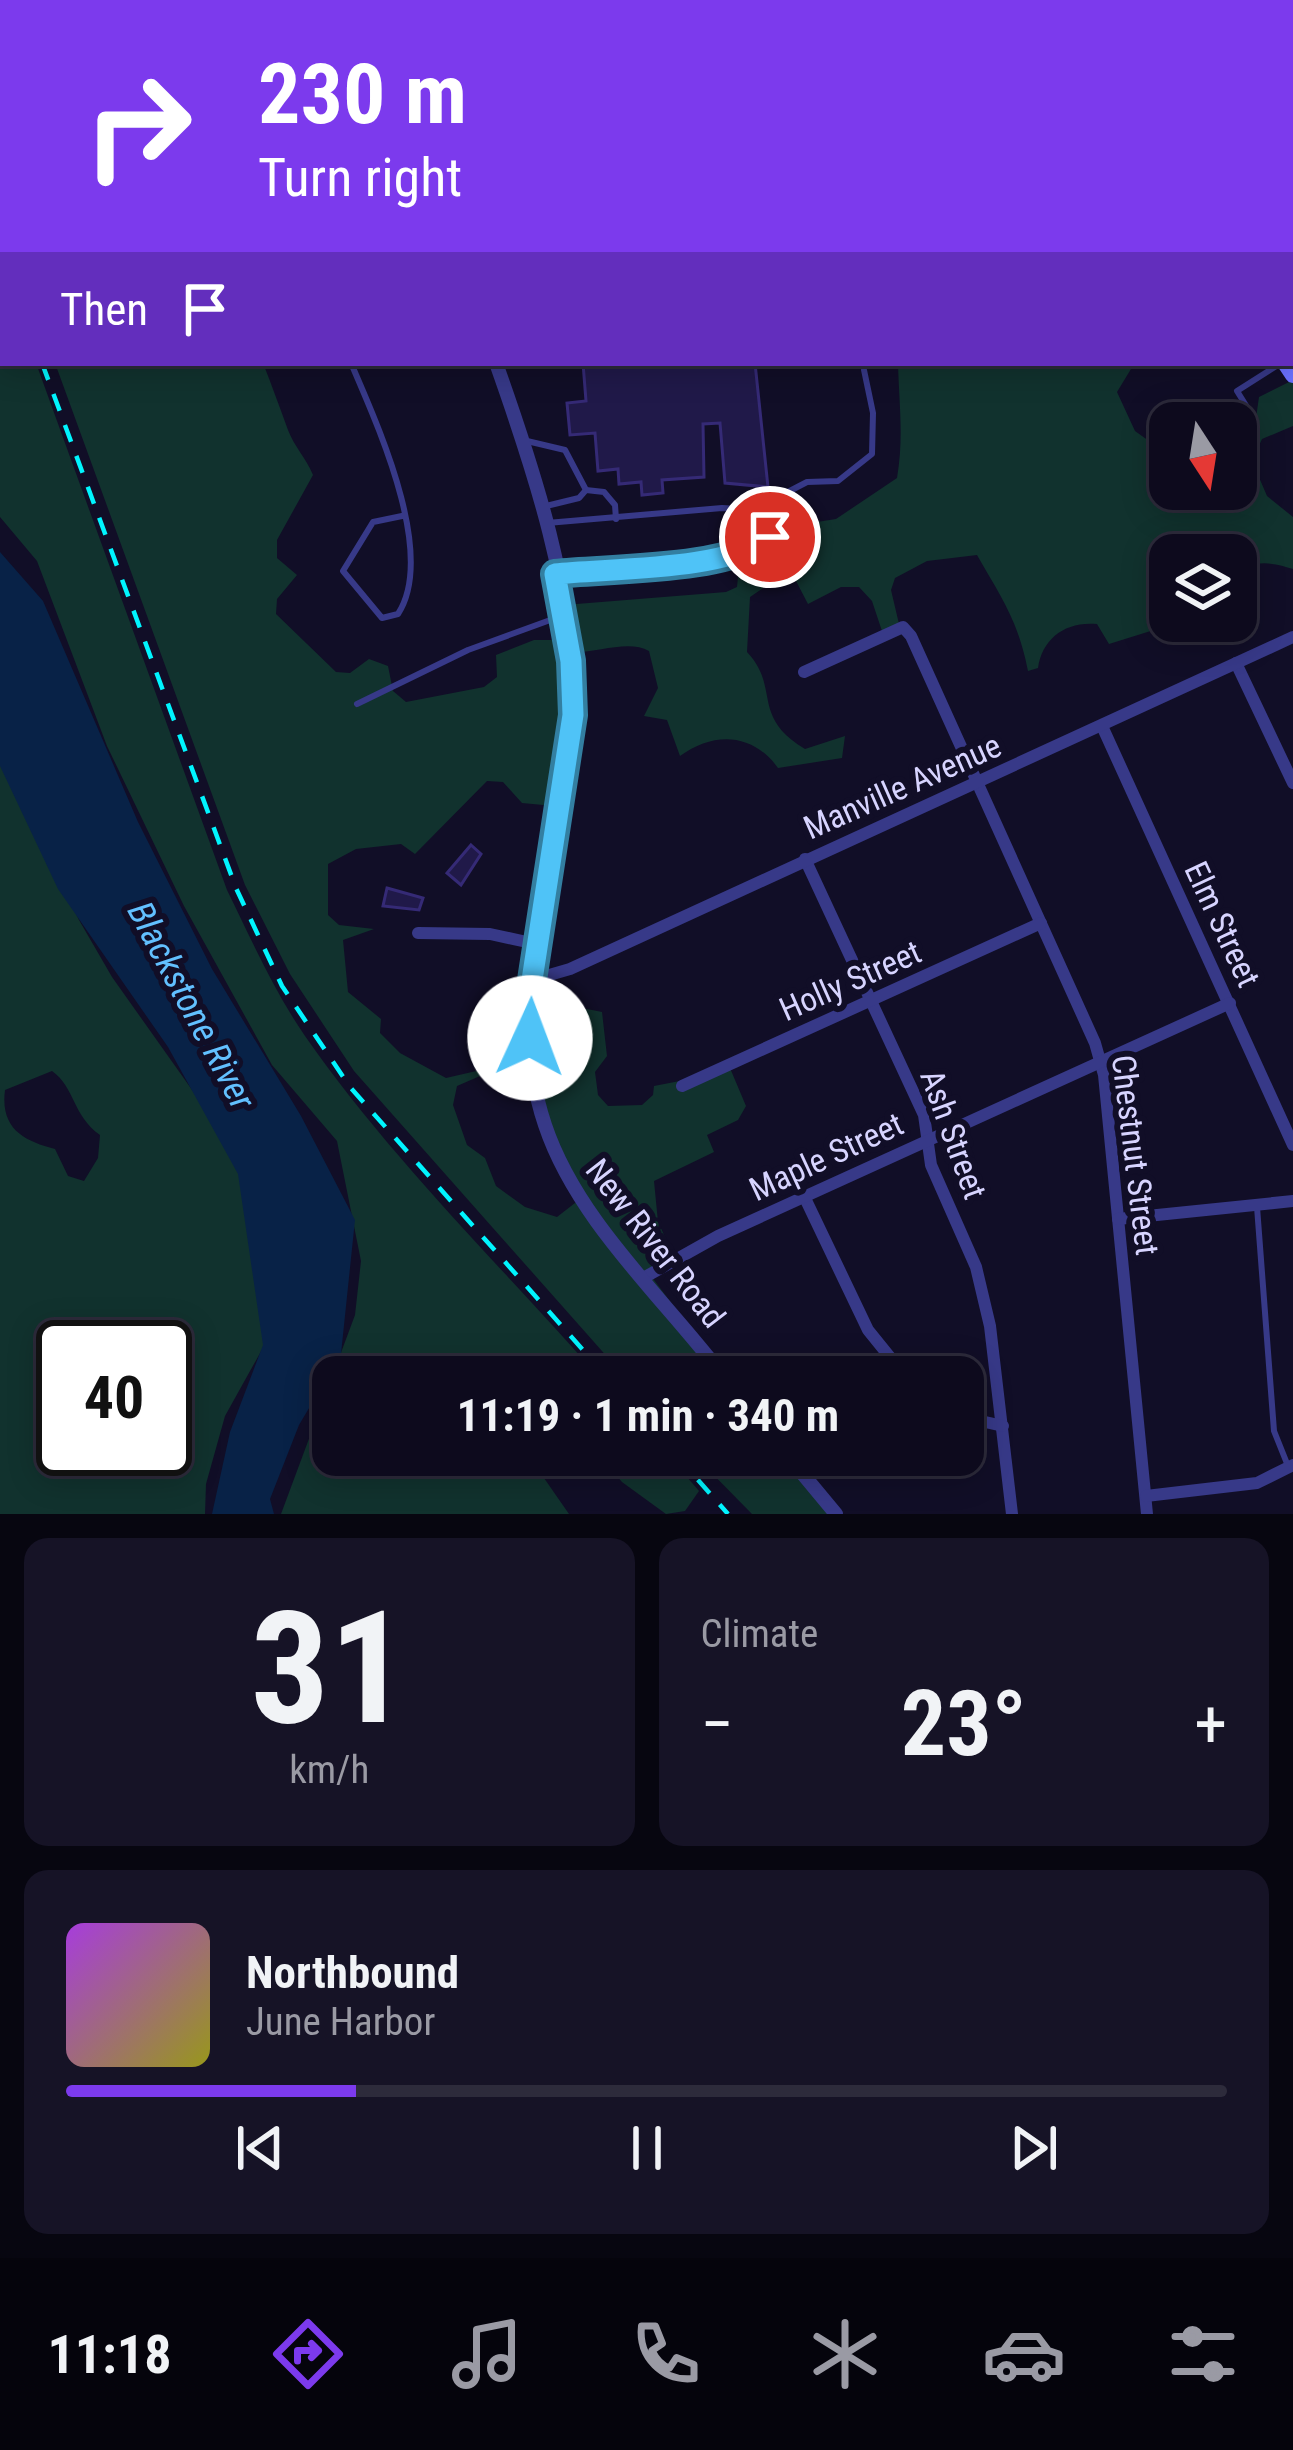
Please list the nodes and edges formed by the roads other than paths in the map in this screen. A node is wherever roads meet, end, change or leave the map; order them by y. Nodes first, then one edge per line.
1 (352, 366) edge
2 (497, 366) edge
3 (1278, 366) edge
4 (864, 370) dead end
5 (1244, 402) edge
6 (522, 442) junction
7 (586, 490) junction
8 (542, 515) junction
9 (763, 515) junction
10 (403, 516) junction
11 (616, 519) junction
12 (555, 574) junction
13 (564, 615) junction
14 (1293, 637) edge
15 (1236, 663) junction
16 (804, 672) dead end
17 (357, 704) dead end
18 (1102, 726) junction
19 (976, 782) junction
20 (1293, 783) edge
21 (805, 859) junction
22 (1041, 923) junction
23 (418, 933) dead end
24 (536, 944) junction
25 (532, 980) junction
26 (870, 1000) junction
27 (1230, 1003) junction
28 (1101, 1060) junction
29 (682, 1086) dead end
30 (927, 1139) junction
31 (1293, 1145) edge
32 (804, 1196) junction
33 (1293, 1201) edge
34 (1256, 1204) junction
35 (1118, 1219) junction
36 (645, 1277) junction
37 (707, 1356) edge
38 (889, 1356) edge
39 (984, 1422) edge
40 (1003, 1426) junction
41 (1291, 1465) edge
42 (804, 1476) edge
43 (1146, 1496) junction
44 (836, 1514) edge
45 (1012, 1514) edge
46 (1147, 1514) edge

1 - 10 lane
2 - 6 street, New River Road
3 - 5 lane
4 - 9 lane
6 - 7 lane
6 - 8 street, New River Road
7 - 8 lane
7 - 11 lane
8 - 11 lane
8 - 12 street, New River Road
9 - 11 lane
9 - 12 lane
10 - 10 lane
12 - 13 street, New River Road
13 - 17 lane
13 - 24 street, New River Road
14 - 15 street, Manville Avenue
15 - 18 street, Manville Avenue
15 - 20 street
16 - 19 street, Chestnut Street
18 - 19 street, Manville Avenue
18 - 27 street, Elm Street
19 - 21 street, Manville Avenue
19 - 22 street, Chestnut Street
21 - 25 street, Manville Avenue
21 - 26 street, Ash Street
22 - 26 street, Holly Street
22 - 28 street, Chestnut Street
23 - 24 street
24 - 25 street, New River Road
25 - 36 street, New River Road
26 - 29 street, Holly Street
26 - 30 street, Ash Street
27 - 28 street, Maple Street
27 - 31 street, Elm Street
28 - 30 street, Maple Street
28 - 35 street, Chestnut Street
30 - 32 street, Maple Street
30 - 40 street, Ash Street
32 - 36 street, Maple Street
32 - 38 street
33 - 34 street
34 - 35 street
34 - 41 lane
35 - 43 street, Chestnut Street
36 - 37 street, New River Road
39 - 40 street
40 - 45 street, Ash Street
41 - 43 street
42 - 44 street
43 - 46 street, Chestnut Street

